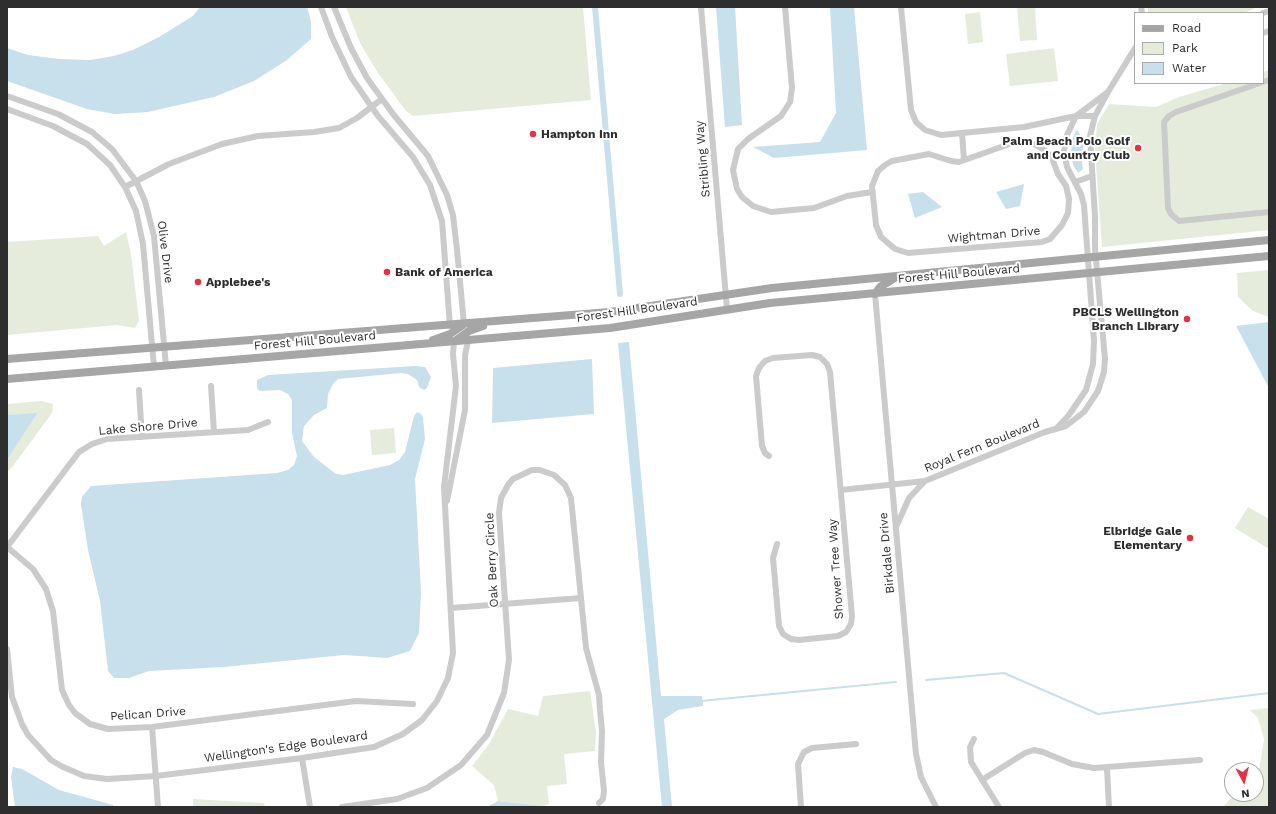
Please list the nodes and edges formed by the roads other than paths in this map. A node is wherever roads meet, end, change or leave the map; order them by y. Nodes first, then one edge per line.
1 (321, 7) edge
2 (334, 7) edge
3 (701, 7) edge
4 (785, 7) edge
5 (901, 7) edge
6 (1134, 50) edge
7 (1256, 84) edge
8 (1108, 92) junction
9 (7, 96) edge
10 (382, 99) junction
11 (372, 107) junction
12 (7, 109) edge
13 (1076, 116) junction
14 (1095, 116) junction
15 (962, 133) junction
16 (418, 145) junction
17 (409, 152) junction
18 (964, 160) junction
19 (1092, 176) junction
20 (136, 181) junction
21 (1075, 182) junction
22 (125, 187) junction
23 (872, 192) junction
24 (1094, 192) junction
25 (1081, 194) junction
26 (1269, 212) edge
27 (1269, 240) edge
28 (1269, 256) edge
29 (1092, 260) junction
30 (1098, 273) junction
31 (1089, 274) junction
32 (898, 275) junction
33 (725, 293) junction
34 (875, 294) junction
35 (727, 310) junction
36 (499, 322) junction
37 (464, 324) junction
38 (450, 326) junction
39 (468, 341) junction
40 (454, 342) junction
41 (425, 344) junction
42 (164, 347) junction
43 (153, 348) junction
44 (7, 359) edge
45 (166, 366) junction
46 (154, 368) junction
47 (7, 379) edge
48 (211, 386) dead end
49 (139, 390) dead end
50 (268, 422) dead end
51 (1056, 429) junction
52 (214, 432) junction
53 (142, 437) junction
54 (769, 456) dead end
55 (925, 481) junction
56 (891, 485) junction
57 (841, 490) junction
58 (446, 507) junction
59 (896, 528) junction
60 (777, 544) dead end
61 (7, 547) edge
62 (581, 598) junction
63 (506, 603) junction
64 (452, 608) junction
65 (7, 649) edge
66 (413, 704) dead end
67 (152, 728) junction
68 (974, 739) dead end
69 (856, 744) dead end
70 (302, 758) junction
71 (1200, 760) dead end
72 (1107, 768) junction
73 (156, 776) junction
74 (982, 780) junction
75 (599, 803) dead end
76 (158, 807) edge
77 (310, 807) edge
78 (342, 807) edge
79 (801, 807) edge
80 (936, 807) edge
81 (999, 807) edge
82 (1109, 807) edge

1 - 11 street
2 - 10 street
3 - 33 street, Stribling Way
4 - 23 street
5 - 15 street
6 - 8 street
7 - 26 street
8 - 13 street
8 - 14 street
9 - 20 street, Olive Drive
10 - 11 street
10 - 16 street
11 - 17 street
11 - 20 street
12 - 22 street, Olive Drive
13 - 14 street
13 - 15 street
13 - 21 street
14 - 19 street
15 - 18 street
16 - 17 street
16 - 37 street
17 - 38 street
18 - 23 street, Wightman Drive
18 - 23 street, Wightman Drive
19 - 21 street
19 - 24 street
20 - 22 street
20 - 42 street, Olive Drive
21 - 25 street
22 - 43 street, Olive Drive
24 - 25 street
24 - 29 street
25 - 29 street
27 - 29 main road, Forest Hill Boulevard
28 - 30 main road, Forest Hill Boulevard
29 - 30 street, Royal Fern Boulevard
29 - 31 street, Royal Fern Boulevard
29 - 32 main road, Forest Hill Boulevard
30 - 31 main road, Forest Hill Boulevard
30 - 51 street, Royal Fern Boulevard
31 - 34 main road, Forest Hill Boulevard
31 - 51 street, Royal Fern Boulevard
32 - 33 main road, Forest Hill Boulevard
32 - 34 main road
33 - 35 street, Stribling Way
33 - 36 main road, Forest Hill Boulevard
34 - 35 main road, Forest Hill Boulevard
34 - 56 street, Birkdale Drive
35 - 39 main road, Forest Hill Boulevard
36 - 37 main road, Forest Hill Boulevard
36 - 40 main road
37 - 38 main road, Forest Hill Boulevard
37 - 41 main road
38 - 42 main road, Forest Hill Boulevard
39 - 40 main road, Forest Hill Boulevard
39 - 58 street, Wellington's Edge Boulevard
40 - 41 main road, Forest Hill Boulevard
40 - 58 street, Wellington's Edge Boulevard
41 - 45 main road, Forest Hill Boulevard
42 - 43 main road, Forest Hill Boulevard
42 - 45 street, Olive Drive
43 - 44 main road, Forest Hill Boulevard
43 - 46 street, Olive Drive
45 - 46 main road, Forest Hill Boulevard
46 - 47 main road, Forest Hill Boulevard
48 - 52 street
49 - 53 street
50 - 52 street, Lake Shore Drive
51 - 55 street, Royal Fern Boulevard
52 - 53 street, Lake Shore Drive
53 - 61 street, Lake Shore Drive
54 - 57 street, Shower Tree Way
55 - 56 street, Royal Fern Boulevard
55 - 59 street
56 - 57 street
56 - 59 street, Birkdale Drive
57 - 60 street, Shower Tree Way
58 - 64 street, Wellington's Edge Boulevard
59 - 80 street, Birkdale Drive
61 - 67 street, Pelican Drive
62 - 63 street
62 - 63 street, Oak Berry Circle
62 - 75 street, Oak Berry Circle
63 - 64 street
63 - 78 street, Oak Berry Circle
64 - 70 street, Wellington's Edge Boulevard
65 - 73 street, Wellington's Edge Boulevard
66 - 67 street, Pelican Drive
67 - 73 street
68 - 74 street
69 - 79 street
70 - 73 street, Wellington's Edge Boulevard
70 - 77 street
71 - 72 street
72 - 74 street
72 - 82 street
73 - 76 street
74 - 81 street

